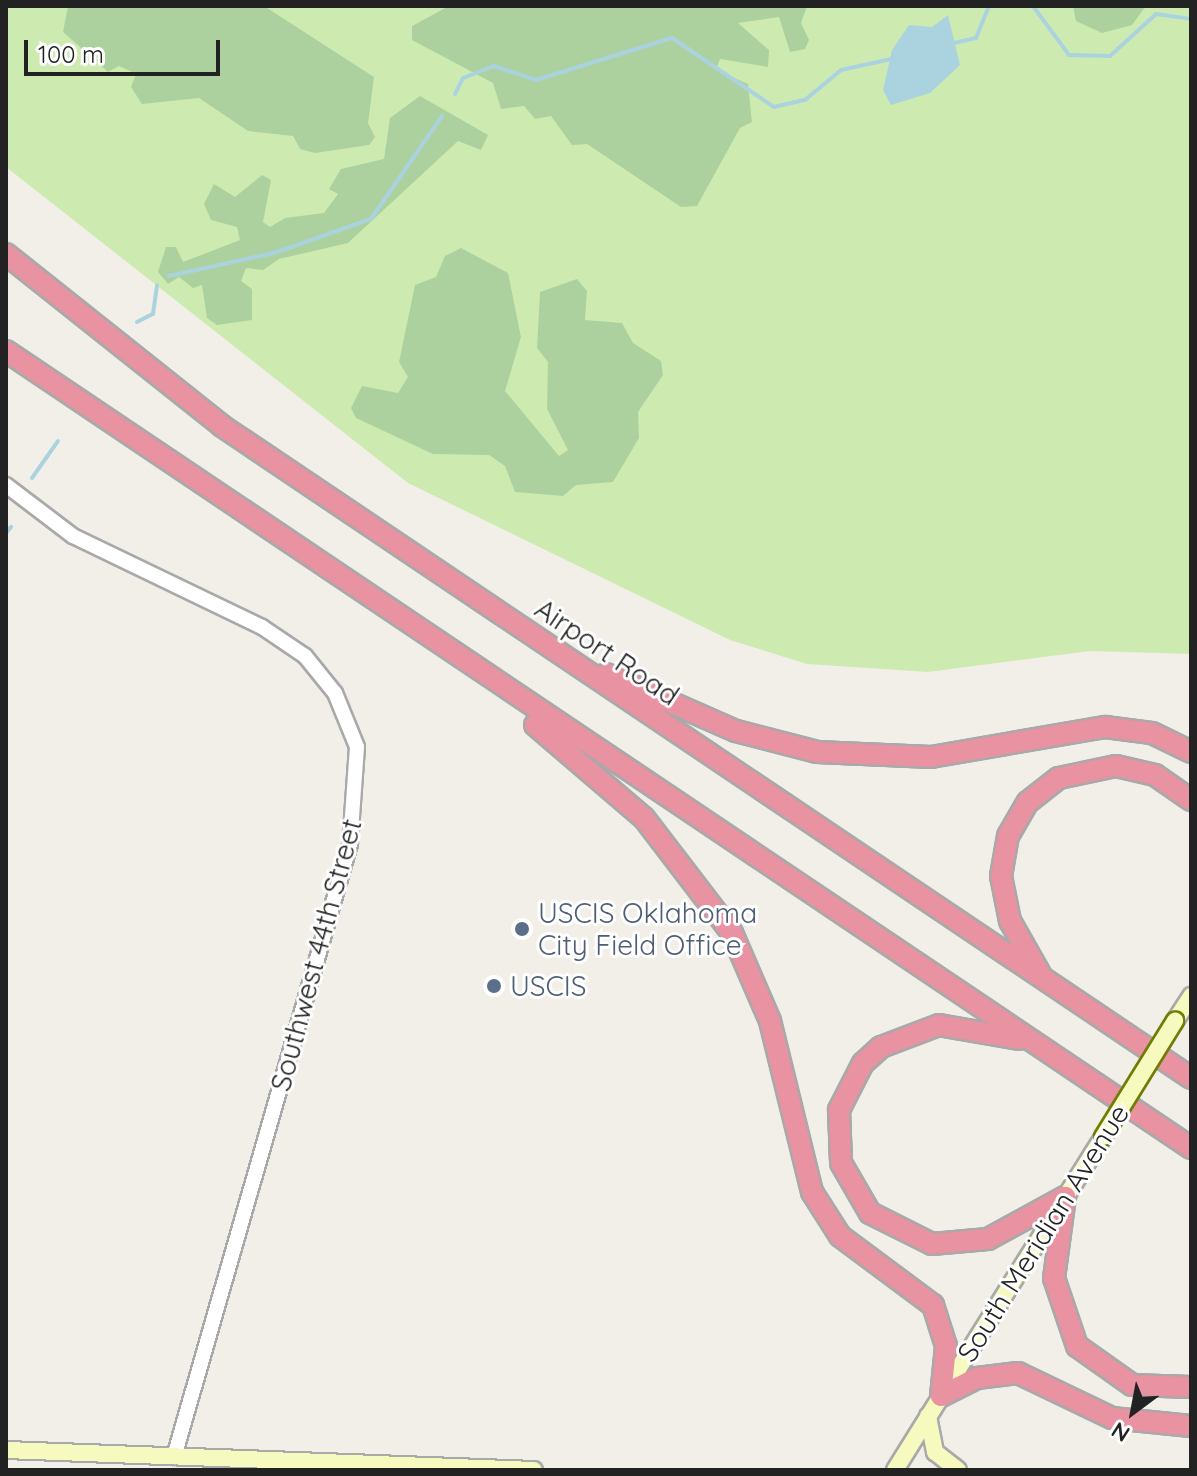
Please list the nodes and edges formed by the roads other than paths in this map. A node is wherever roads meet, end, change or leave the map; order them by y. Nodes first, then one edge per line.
1 (6, 254) edge
2 (6, 351) edge
3 (6, 485) edge
4 (409, 626) junction
5 (545, 644) junction
6 (1191, 752) edge
7 (1191, 800) edge
8 (1042, 978) junction
9 (1191, 996) edge
10 (1034, 1043) junction
11 (1191, 1078) edge
12 (1191, 1148) edge
13 (1065, 1197) junction
14 (1191, 1387) edge
15 (941, 1396) junction
16 (928, 1416) junction
17 (1191, 1426) edge
18 (6, 1450) edge
19 (174, 1457) junction
20 (534, 1470) edge
21 (895, 1470) edge
22 (958, 1470) edge

1 - 5 highway, Airport Road
2 - 4 highway
3 - 19 street, Southwest 44th Street
4 - 10 highway
4 - 15 highway
5 - 6 highway
5 - 8 highway, Airport Road
7 - 8 highway
8 - 11 highway, Airport Road
9 - 13 main road, South Meridian Avenue, bridge
10 - 12 highway
10 - 13 highway
13 - 14 highway
13 - 15 main road, South Meridian Avenue
15 - 16 main road, South Meridian Avenue
15 - 17 highway
16 - 21 main road, South Meridian Avenue
16 - 22 main road
18 - 19 main road
19 - 20 main road

